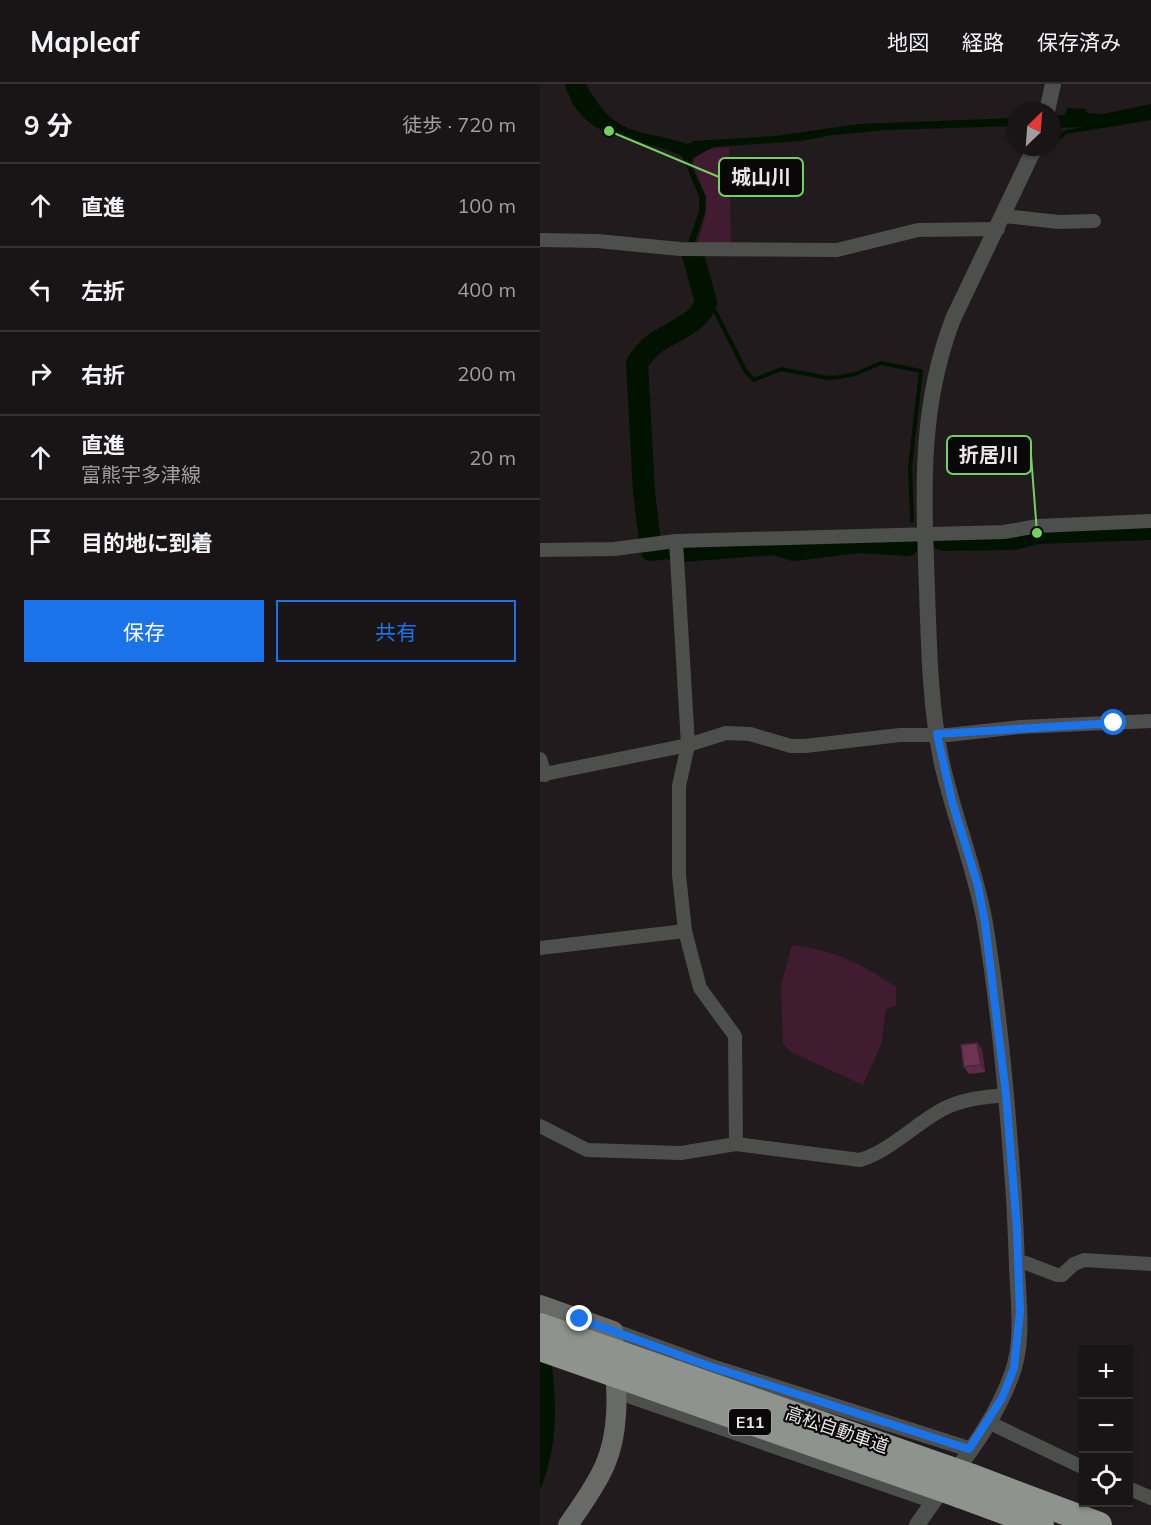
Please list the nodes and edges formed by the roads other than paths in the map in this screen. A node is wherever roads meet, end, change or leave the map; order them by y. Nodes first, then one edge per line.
1 (1053, 84) edge
2 (1049, 102) edge
3 (1031, 156) edge
4 (1094, 221) dead end
5 (1001, 222) junction
6 (540, 240) edge
7 (1151, 521) edge
8 (925, 534) junction
9 (677, 547) junction
10 (540, 550) edge
11 (1151, 721) edge
12 (937, 734) junction
13 (688, 745) junction
14 (540, 759) edge
15 (543, 775) edge
16 (685, 931) junction
17 (540, 948) edge
18 (1006, 1095) junction
19 (540, 1126) edge
20 (736, 1143) junction
21 (1017, 1263) junction
22 (1151, 1264) edge
23 (546, 1314) edge
24 (613, 1331) junction
25 (540, 1348) edge
26 (616, 1392) junction
27 (988, 1422) junction
28 (969, 1449) junction
29 (1079, 1466) edge
30 (966, 1486) junction
31 (1133, 1490) edge
32 (1151, 1498) edge
33 (934, 1502) junction
34 (921, 1523) edge
35 (568, 1525) edge
36 (1041, 1525) edge
37 (1099, 1525) edge

1 - 2 street
3 - 5 street
4 - 5 street
5 - 6 street
5 - 8 street
7 - 8 street
8 - 9 street
8 - 12 street
9 - 10 street
9 - 13 street
11 - 12 street
12 - 13 street
12 - 18 street
13 - 15 street
13 - 16 street
14 - 15 street
16 - 17 street
16 - 20 street
18 - 20 street
18 - 21 street
19 - 20 street
21 - 22 street
21 - 27 street
23 - 24 main road
23 - 30 highway, 高松自動車道 / E11, bridge
24 - 26 main road
24 - 28 street
25 - 30 highway, 高松自動車道 / E11, bridge
26 - 33 street
26 - 35 main road
27 - 28 street
27 - 29 street
28 - 33 street
30 - 36 highway, 高松自動車道 / E11
30 - 37 highway, 高松自動車道 / E11
31 - 32 street
33 - 34 street

